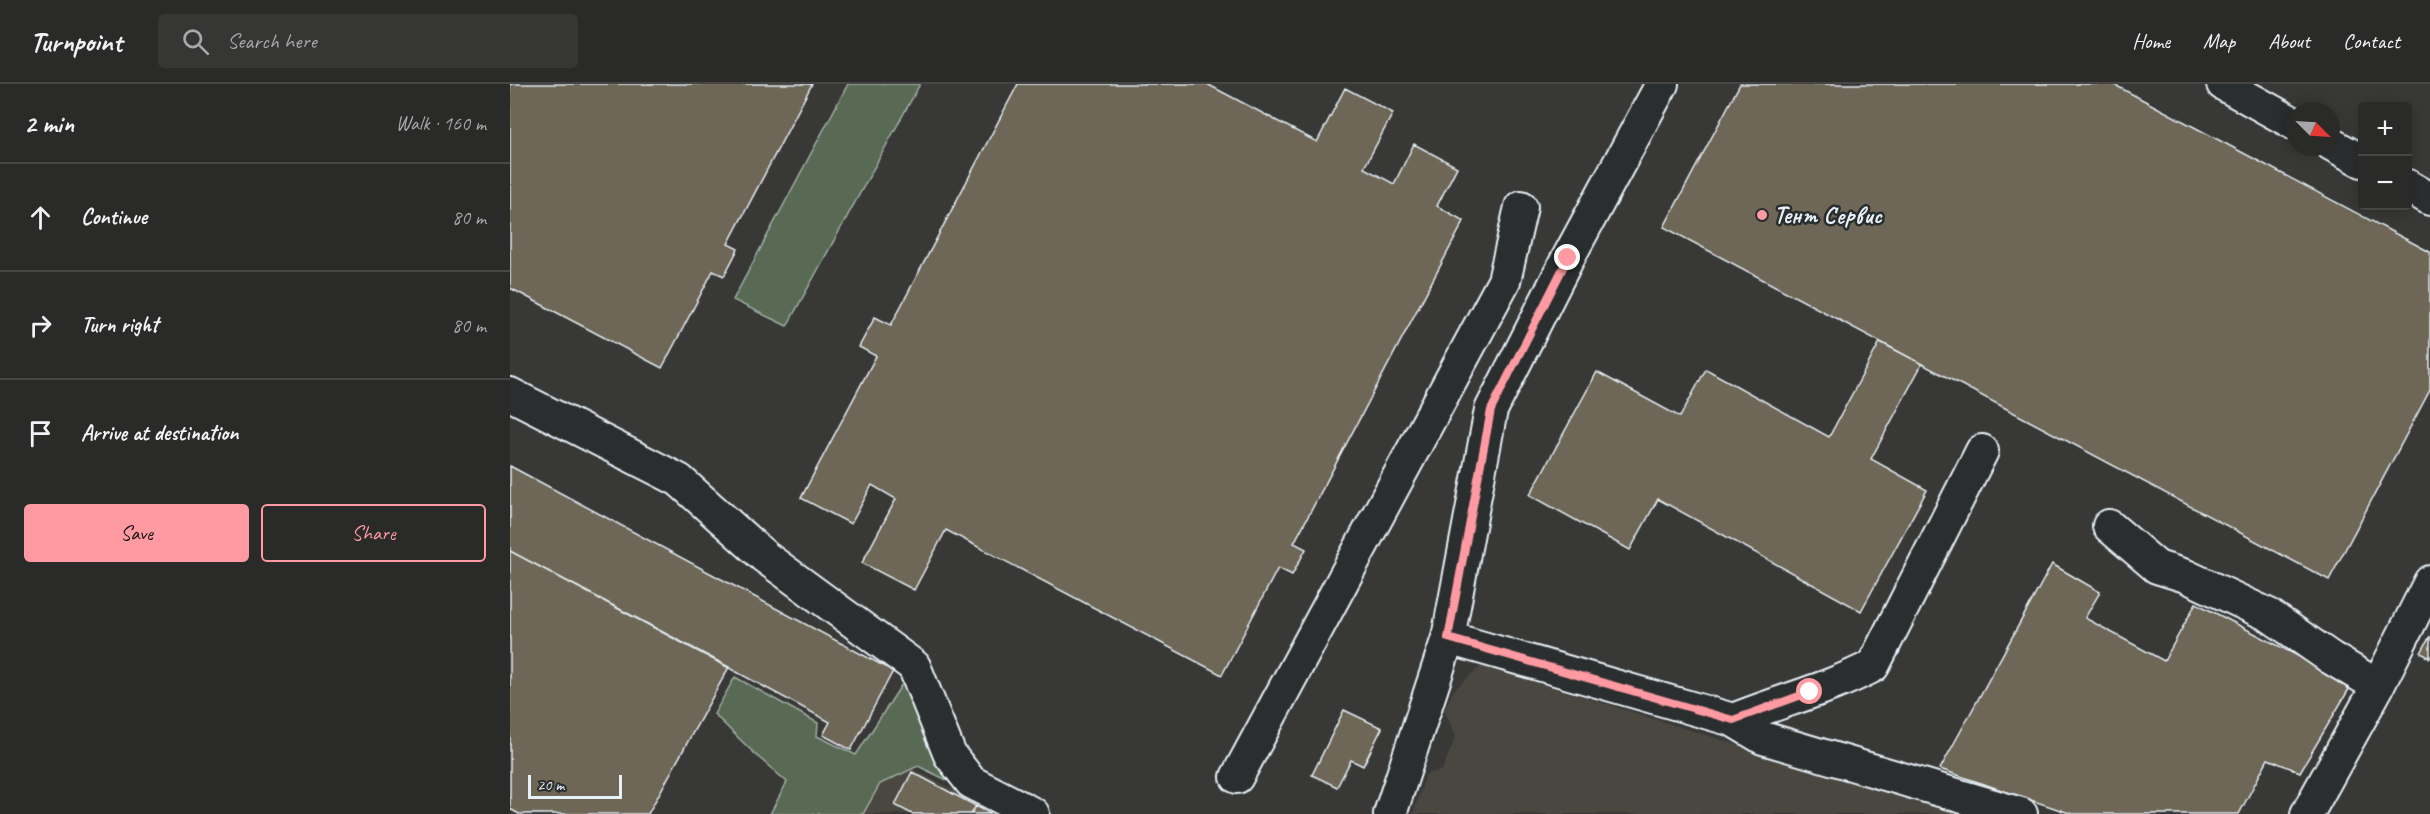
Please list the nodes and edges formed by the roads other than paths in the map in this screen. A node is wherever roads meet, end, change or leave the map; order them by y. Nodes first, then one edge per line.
1 (1662, 84) edge
2 (2223, 84) edge
3 (2286, 119) edge
4 (2340, 149) edge
5 (2358, 159) edge
6 (2412, 188) edge
7 (2430, 199) edge
8 (1521, 207) dead end
9 (510, 394) edge
10 (1982, 451) dead end
11 (2109, 526) dead end
12 (2430, 582) edge
13 (1448, 638) junction
14 (2378, 686) junction
15 (1733, 720) junction
16 (1237, 777) dead end
17 (1033, 814) edge
18 (1390, 814) edge
19 (2020, 814) edge
20 (2307, 814) edge

1 - 13 lane
2 - 3 lane
4 - 5 lane
6 - 7 lane
8 - 16 lane
9 - 17 lane
10 - 15 lane
11 - 14 lane
12 - 14 lane
13 - 15 lane
13 - 18 lane
14 - 20 lane
15 - 19 lane

